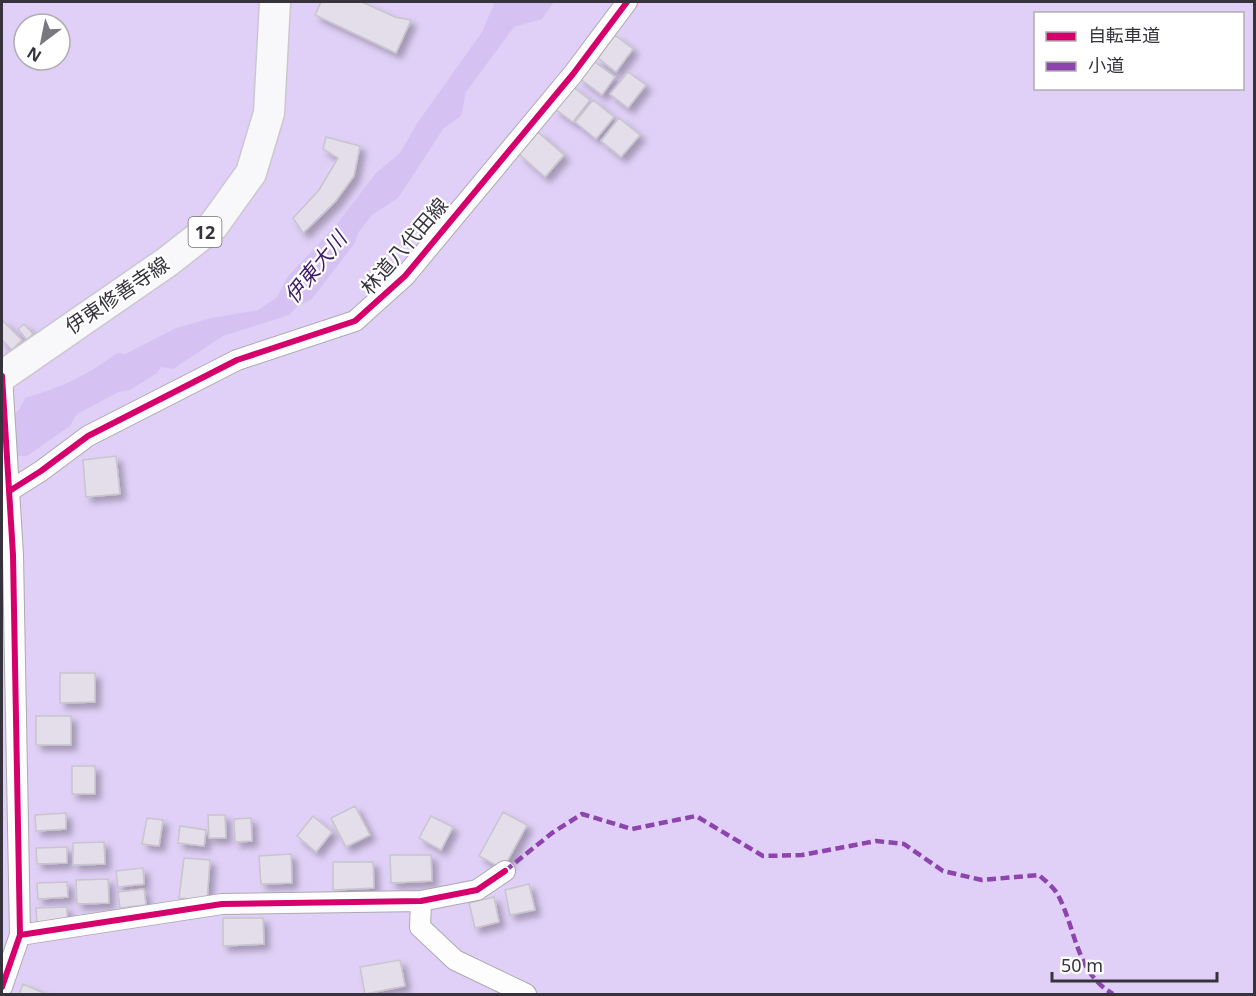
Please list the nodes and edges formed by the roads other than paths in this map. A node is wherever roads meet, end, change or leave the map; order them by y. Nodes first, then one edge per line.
1 (275, 2) edge
2 (627, 2) edge
3 (2, 376) edge
4 (11, 490) junction
5 (504, 872) dead end
6 (421, 901) junction
7 (20, 934) junction
8 (2, 987) edge
9 (526, 994) edge

1 - 3 main road, 伊東修善寺線 / 12
2 - 4 street, 林道八代田線
3 - 4 street
4 - 7 street
5 - 6 street
6 - 7 street
6 - 9 street
7 - 8 street

